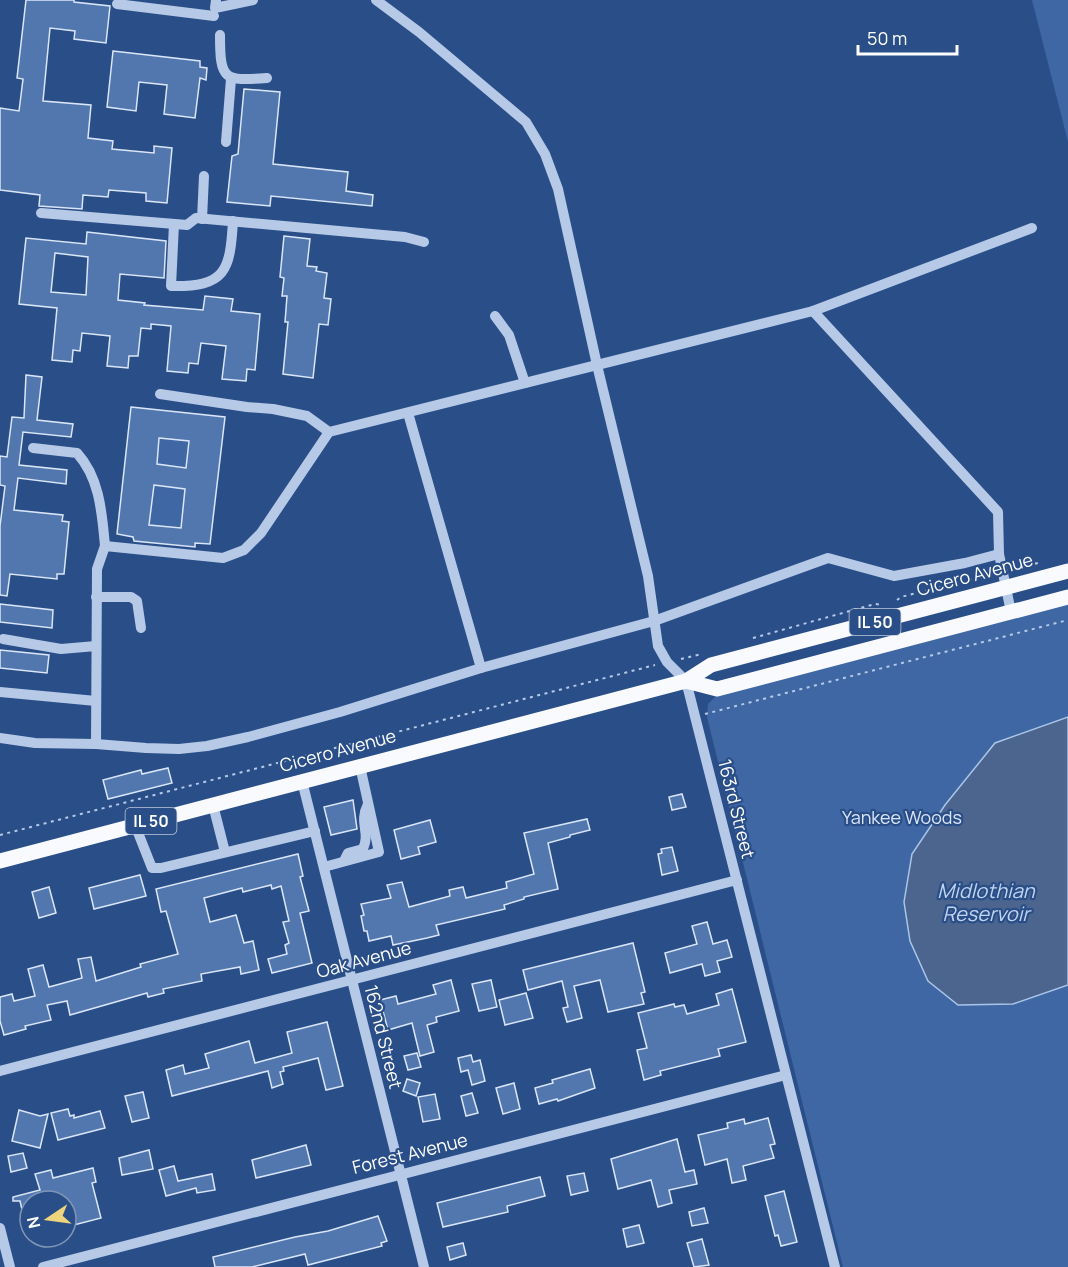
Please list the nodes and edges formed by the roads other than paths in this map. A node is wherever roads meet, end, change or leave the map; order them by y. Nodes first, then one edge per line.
1 (216, 0) edge
2 (253, 0) edge
3 (376, 0) edge
4 (117, 4) dead end
5 (214, 16) dead end
6 (220, 34) dead end
7 (267, 78) dead end
8 (231, 79) junction
9 (226, 142) dead end
10 (204, 176) dead end
11 (41, 213) dead end
12 (202, 219) junction
13 (233, 221) junction
14 (174, 224) junction
15 (1032, 228) dead end
16 (424, 242) dead end
17 (813, 311) junction
18 (495, 316) dead end
19 (597, 365) junction
20 (525, 383) junction
21 (160, 394) dead end
22 (408, 412) junction
23 (329, 432) junction
24 (33, 448) dead end
25 (105, 546) junction
26 (999, 554) junction
27 (1068, 571) edge
28 (1006, 587) junction
29 (96, 597) junction
30 (1068, 597) edge
31 (1011, 612) junction
32 (654, 621) junction
33 (141, 628) dead end
34 (3, 639) dead end
35 (96, 646) junction
36 (481, 668) junction
37 (686, 681) junction
38 (0, 692) edge
39 (96, 701) junction
40 (0, 738) edge
41 (96, 744) junction
42 (360, 766) junction
43 (302, 781) junction
44 (368, 804) junction
45 (213, 805) junction
46 (135, 825) junction
47 (315, 831) junction
48 (225, 852) junction
49 (0, 861) edge
50 (344, 862) junction
51 (324, 867) junction
52 (737, 880) junction
53 (352, 980) junction
54 (0, 1071) edge
55 (786, 1075) junction
56 (400, 1174) junction
57 (0, 1228) edge
58 (10, 1267) edge
59 (43, 1267) edge
60 (424, 1267) edge
61 (835, 1267) edge

1 - 2 street
3 - 19 street
4 - 5 street
6 - 8 street
7 - 8 street
8 - 9 street
10 - 12 street
11 - 14 street
12 - 13 street
12 - 14 street
13 - 14 street
13 - 16 street
15 - 17 street
17 - 19 street
17 - 26 street
18 - 20 street
19 - 20 street
19 - 32 street
20 - 22 street
21 - 23 street
22 - 23 street
22 - 36 street
23 - 25 street
24 - 25 street
25 - 29 street
26 - 28 street
26 - 32 street
27 - 28 main road, Cicero Avenue / IL 50
28 - 31 street
28 - 37 main road, Cicero Avenue / IL 50
29 - 33 street
29 - 35 street
30 - 31 main road, Cicero Avenue / IL 50
31 - 37 main road, Cicero Avenue / IL 50
32 - 36 street
32 - 37 street
34 - 35 street
35 - 39 street
36 - 41 street
37 - 42 main road, Cicero Avenue / IL 50
37 - 52 street, 163rd Street
38 - 39 street
39 - 41 street
40 - 41 street
42 - 43 main road, Cicero Avenue / IL 50
42 - 44 street
43 - 45 main road, Cicero Avenue / IL 50
43 - 47 street, 162nd Street
44 - 50 street
44 - 50 street
45 - 46 main road, Cicero Avenue / IL 50
45 - 48 street
46 - 48 street
46 - 49 main road, Cicero Avenue / IL 50
47 - 48 street
47 - 51 street, 162nd Street
50 - 51 street
51 - 53 street, 162nd Street
52 - 53 street, Oak Avenue
52 - 55 street, 163rd Street
53 - 54 street, Oak Avenue
53 - 56 street, 162nd Street
55 - 56 street, Forest Avenue
55 - 61 street, 163rd Street
56 - 59 street, Forest Avenue
56 - 60 street, 162nd Street
57 - 58 street

